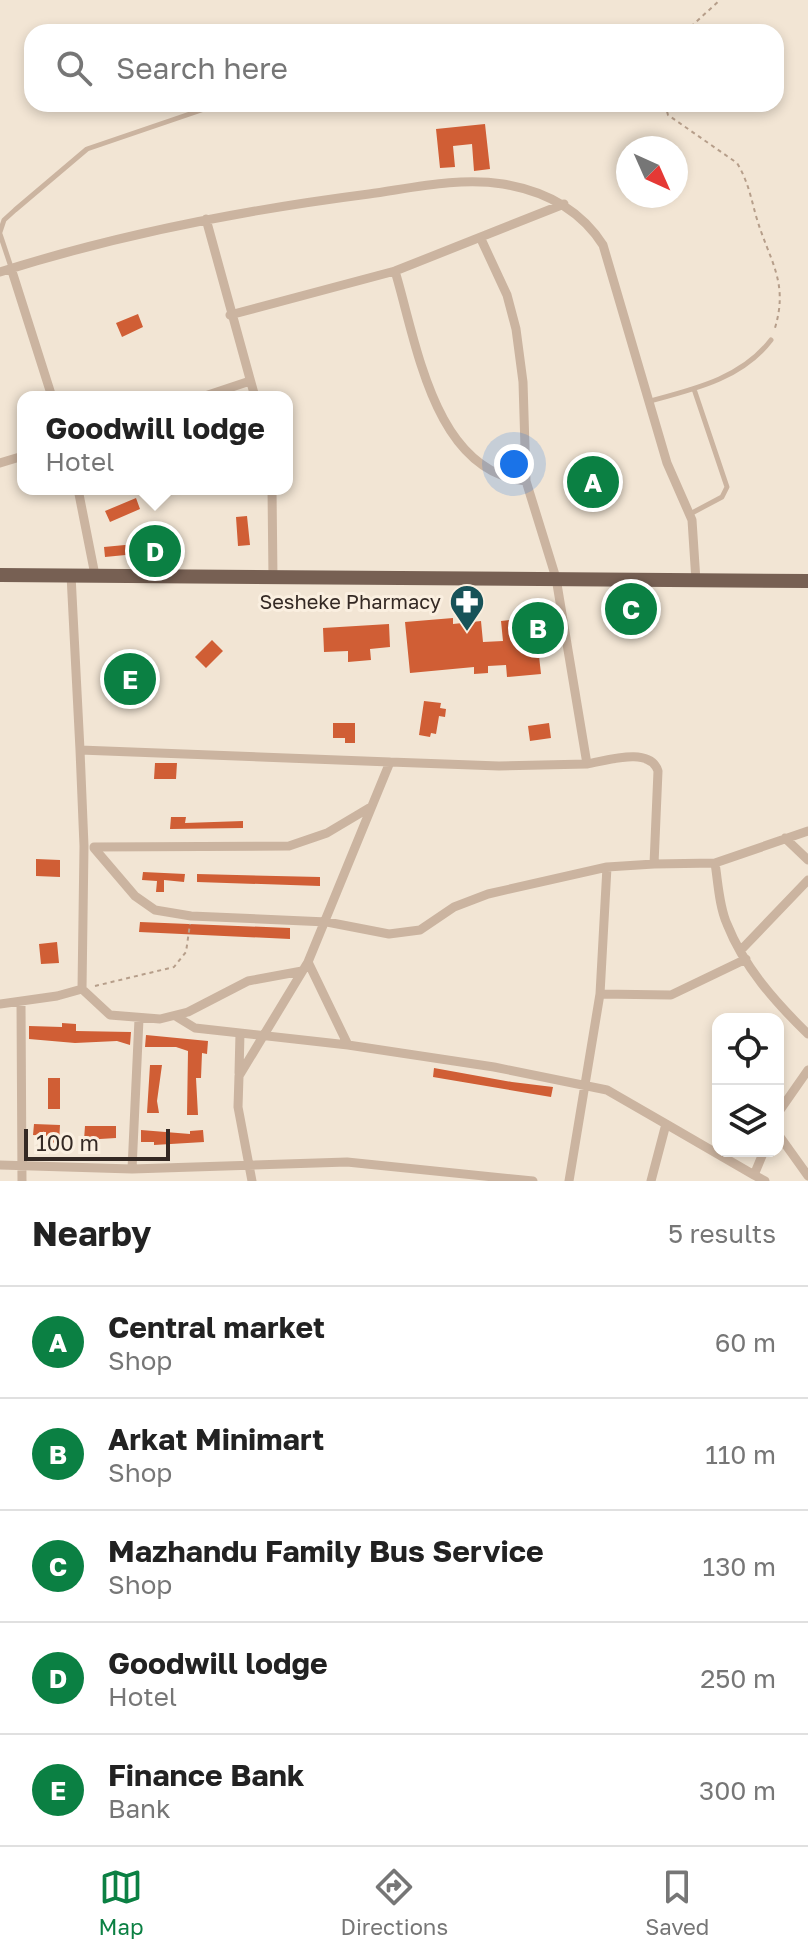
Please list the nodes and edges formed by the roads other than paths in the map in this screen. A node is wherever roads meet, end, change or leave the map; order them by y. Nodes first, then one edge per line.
1 (196, 112) edge
2 (564, 204) junction
3 (206, 219) junction
4 (0, 233) edge
5 (481, 239) junction
6 (11, 268) junction
7 (395, 271) junction
8 (0, 272) edge
9 (230, 315) junction
10 (771, 340) road end
11 (250, 381) junction
12 (694, 389) junction
13 (50, 391) edge
14 (220, 391) edge
15 (253, 391) edge
16 (649, 401) junction
17 (526, 481) junction
18 (79, 495) edge
19 (272, 495) edge
20 (690, 514) junction
21 (0, 575) edge
22 (71, 575) junction
23 (95, 575) junction
24 (273, 578) junction
25 (556, 578) junction
26 (696, 581) junction
27 (808, 581) edge
28 (80, 750) junction
29 (390, 762) junction
30 (587, 764) junction
31 (369, 808) junction
32 (808, 831) edge
33 (785, 838) junction
34 (89, 847) junction
35 (808, 860) edge
36 (715, 863) junction
37 (654, 864) junction
38 (607, 867) junction
39 (808, 880) edge
40 (327, 922) junction
41 (743, 955) junction
42 (305, 966) junction
43 (82, 989) junction
44 (600, 994) junction
45 (21, 1002) junction
46 (0, 1004) edge
47 (177, 1017) junction
48 (139, 1019) junction
49 (240, 1033) junction
50 (808, 1034) edge
51 (264, 1037) junction
52 (348, 1045) junction
53 (808, 1070) edge
54 (239, 1076) junction
55 (587, 1085) junction
56 (784, 1104) edge
57 (666, 1124) junction
58 (784, 1142) edge
59 (762, 1157) edge
60 (0, 1165) edge
61 (250, 1165) junction
62 (23, 1166) junction
63 (132, 1169) junction
64 (754, 1175) junction
65 (808, 1176) edge
66 (492, 1178) edge
67 (22, 1181) edge
68 (252, 1181) edge
69 (533, 1181) edge
70 (569, 1181) edge
71 (651, 1181) edge
72 (765, 1181) edge

1 - 4 lane
2 - 3 street
2 - 5 street
2 - 16 street
3 - 6 street
3 - 9 street
4 - 6 lane
5 - 7 street
5 - 17 street
6 - 8 street
6 - 13 street
7 - 9 street
7 - 17 street
9 - 11 street
10 - 12 lane
11 - 14 street
11 - 15 street
12 - 16 lane
12 - 20 lane
16 - 20 street
17 - 25 street
18 - 23 street
19 - 24 street
20 - 26 street
21 - 22 main road
22 - 23 main road
22 - 28 street
23 - 24 main road
24 - 25 main road
25 - 26 main road
25 - 30 street
26 - 27 main road
28 - 29 street
28 - 34 street
29 - 30 street
29 - 31 street
30 - 37 street
31 - 34 street
31 - 40 street
32 - 33 street
33 - 35 street
33 - 36 street
34 - 40 street
34 - 43 street
36 - 37 street
36 - 41 street
37 - 38 street
38 - 40 street
38 - 44 street
39 - 41 street
40 - 42 street
41 - 44 street
41 - 50 street
42 - 47 street
42 - 51 street
42 - 52 street
43 - 45 street
43 - 48 street
44 - 55 street
45 - 46 street
45 - 62 street
47 - 48 street
47 - 49 street
48 - 63 street
49 - 51 street
49 - 54 street
51 - 52 street
51 - 54 street
52 - 55 street
53 - 56 street
54 - 61 street
55 - 57 street
55 - 70 street
57 - 64 street
57 - 71 street
58 - 65 street
59 - 64 street
60 - 62 street
61 - 63 street
61 - 66 street
61 - 68 street
62 - 63 street
62 - 67 street
64 - 72 street
66 - 69 street

